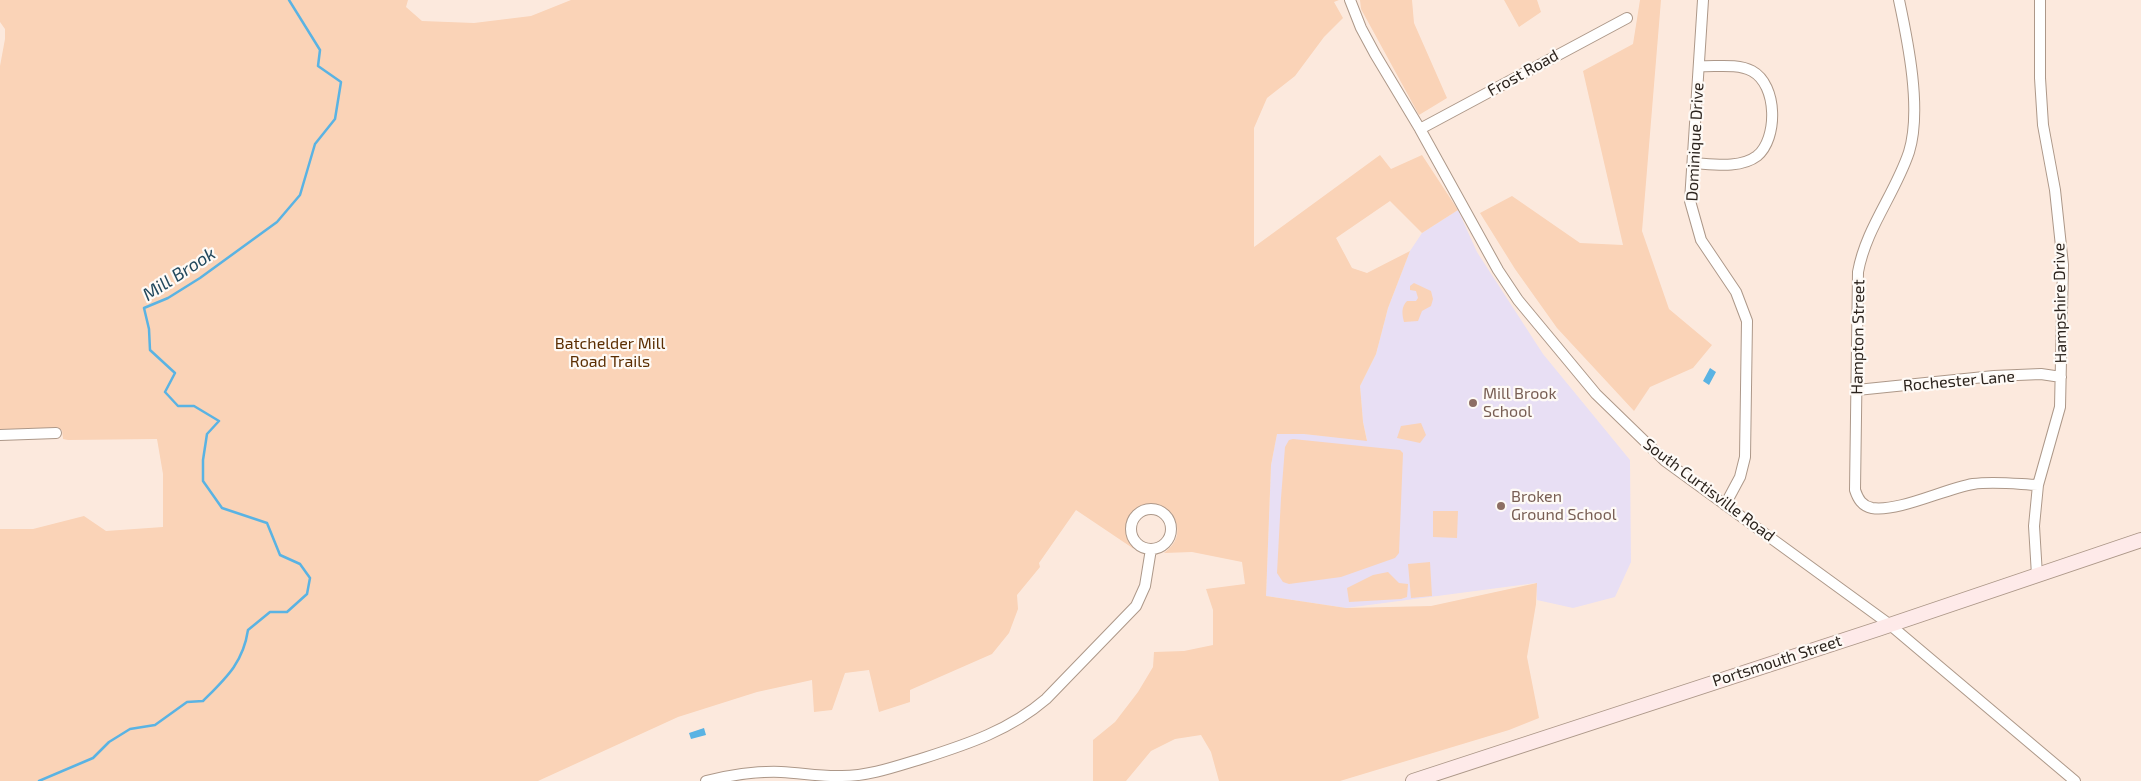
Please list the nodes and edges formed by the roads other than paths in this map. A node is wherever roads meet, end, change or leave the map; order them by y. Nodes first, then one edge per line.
1 (1350, 0) edge
2 (1703, 0) edge
3 (1899, 0) edge
4 (2040, 0) edge
5 (1627, 18) dead end
6 (1699, 66) junction
7 (1420, 129) junction
8 (1693, 163) junction
9 (2061, 377) junction
10 (1857, 390) junction
11 (56, 433) dead end
12 (0, 435) edge
13 (2038, 485) junction
14 (1725, 505) junction
15 (2141, 540) edge
16 (1151, 549) junction
17 (2037, 575) junction
18 (1889, 624) junction
19 (706, 781) edge
20 (1413, 781) edge
21 (2075, 781) edge

1 - 7 street, South Curtisville Road
2 - 6 street, Dominique Drive
3 - 10 street, Hampton Street
4 - 9 street, Hampshire Drive
5 - 7 street, Frost Road
6 - 8 street, Dominique Drive
6 - 8 street
7 - 14 street, South Curtisville Road
8 - 14 street, Dominique Drive
9 - 10 street, Rochester Lane
9 - 13 street, Hampshire Drive
10 - 13 street, Hampton Street
11 - 12 street
13 - 17 street, Hampshire Drive
14 - 18 street, South Curtisville Road
15 - 17 street, Portsmouth Street
16 - 16 street
16 - 19 street
17 - 18 street, Portsmouth Street
18 - 20 street, Portsmouth Street
18 - 21 street, South Curtisville Road

